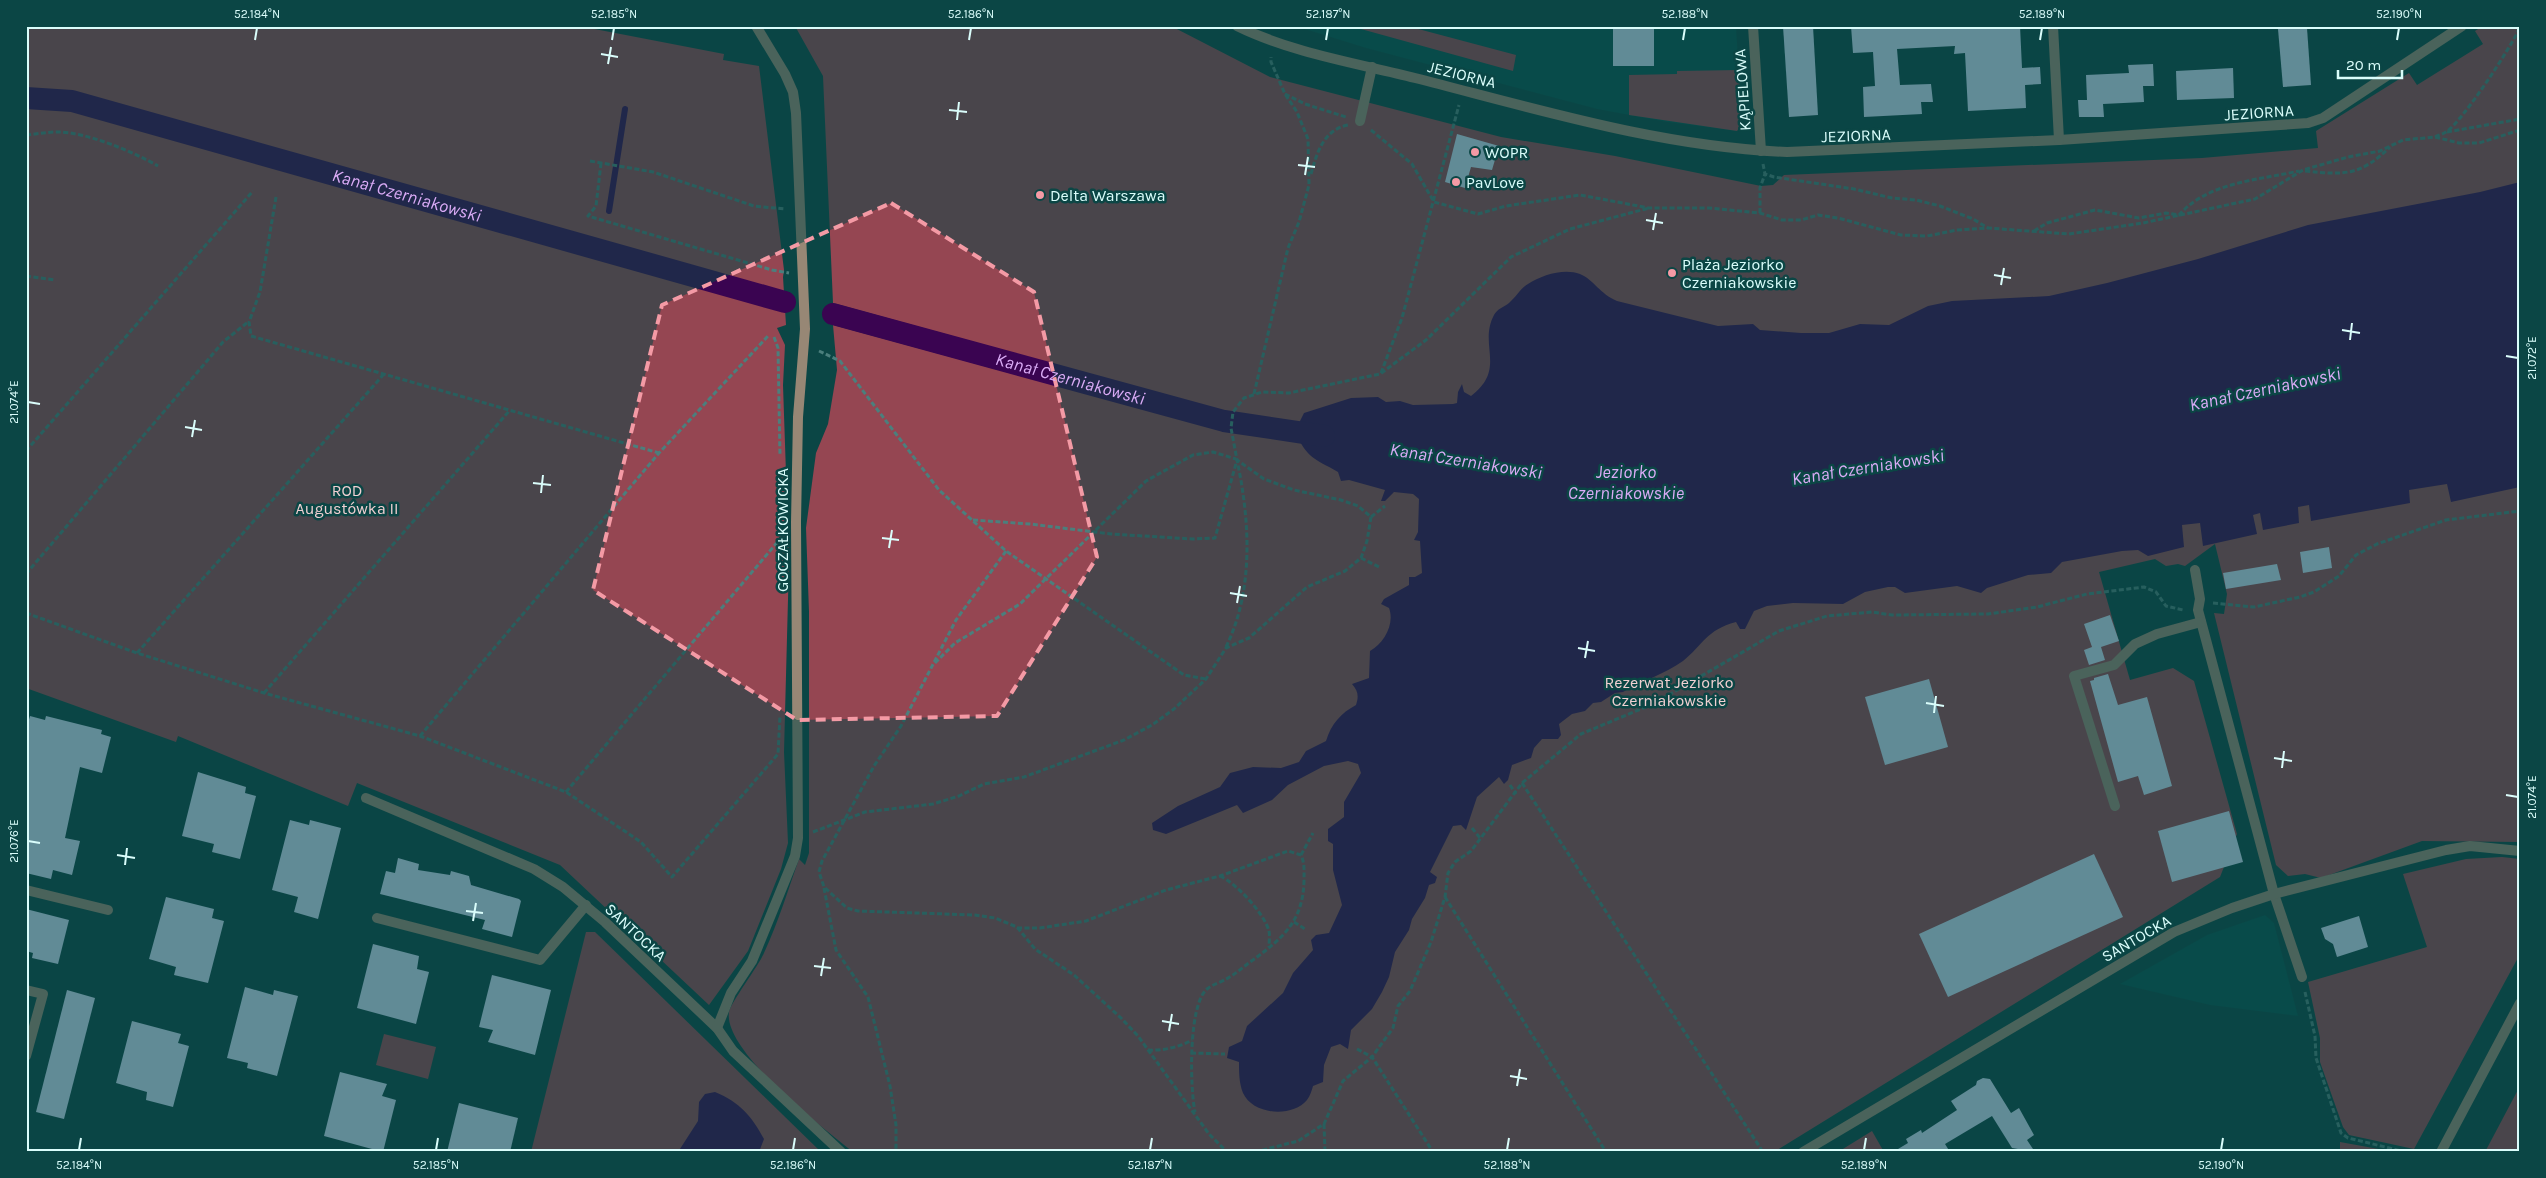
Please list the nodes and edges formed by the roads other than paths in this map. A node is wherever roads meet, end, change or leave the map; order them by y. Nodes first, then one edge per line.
1 (756, 26) edge
2 (1237, 26) edge
3 (1753, 26) edge
4 (2053, 26) edge
5 (2462, 26) edge
6 (1372, 67) junction
7 (1363, 124) road end
8 (2059, 140) junction
9 (1761, 151) junction
10 (2195, 570) dead end
11 (2201, 622) junction
12 (366, 798) dead end
13 (2115, 806) dead end
14 (2520, 851) edge
15 (26, 890) edge
16 (2274, 894) junction
17 (586, 905) junction
18 (108, 910) dead end
19 (377, 918) dead end
20 (2302, 977) road end
21 (26, 990) edge
22 (2520, 1003) edge
23 (717, 1028) junction
24 (26, 1056) edge
25 (841, 1152) edge
26 (1803, 1152) edge
27 (2441, 1152) edge

1 - 23 street, GOCZAŁKOWICKA
2 - 6 street, JEZIORNA
3 - 9 street, KĄPIELOWA
4 - 8 street
5 - 8 street, JEZIORNA
6 - 7 street
6 - 9 street, JEZIORNA
8 - 9 street, JEZIORNA
10 - 11 street
11 - 13 street
11 - 16 street
12 - 17 street, SANTOCKA
14 - 16 street, SANTOCKA
15 - 18 street
16 - 20 street
16 - 26 street, SANTOCKA
17 - 19 street
17 - 23 street, SANTOCKA
21 - 24 street
22 - 27 street
23 - 25 street, SANTOCKA

